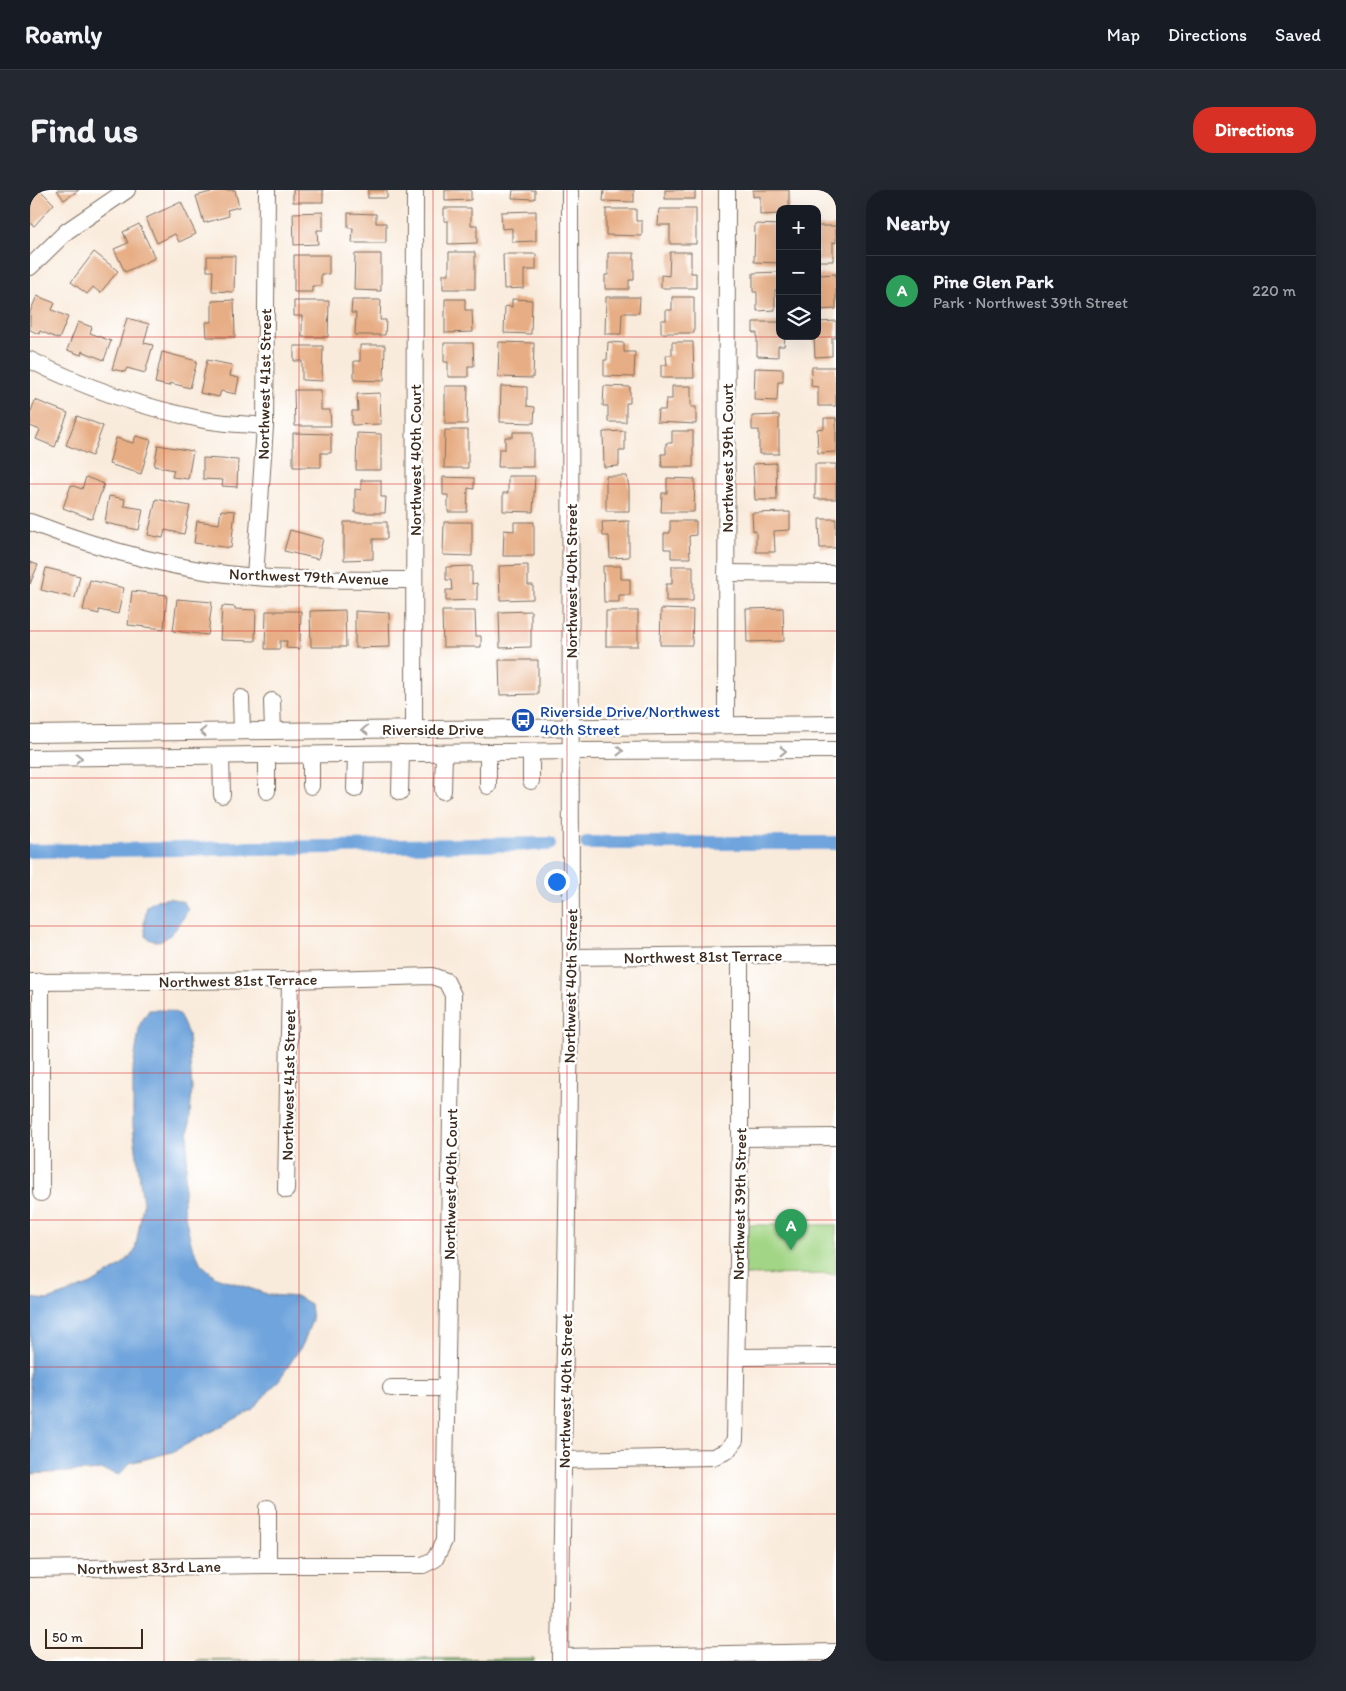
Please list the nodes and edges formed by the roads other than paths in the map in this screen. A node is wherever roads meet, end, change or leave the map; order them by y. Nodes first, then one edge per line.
1 (127, 190) edge
2 (267, 190) edge
3 (415, 190) edge
4 (570, 190) edge
5 (727, 190) edge
6 (30, 267) edge
7 (30, 360) edge
8 (266, 426) junction
9 (30, 522) edge
10 (726, 573) junction
11 (836, 574) edge
12 (255, 577) junction
13 (414, 580) junction
14 (241, 698) dead end
15 (272, 701) dead end
16 (836, 724) edge
17 (726, 725) junction
18 (571, 728) junction
19 (414, 730) junction
20 (273, 731) junction
21 (242, 732) junction
22 (30, 734) edge
23 (836, 750) edge
24 (571, 751) junction
25 (488, 752) junction
26 (531, 752) junction
27 (400, 753) junction
28 (444, 753) junction
29 (311, 754) junction
30 (356, 754) junction
31 (267, 755) junction
32 (221, 756) junction
33 (30, 758) edge
34 (531, 781) dead end
35 (311, 786) dead end
36 (488, 786) dead end
37 (355, 788) dead end
38 (443, 791) dead end
39 (267, 792) dead end
40 (400, 792) dead end
41 (222, 795) dead end
42 (836, 954) edge
43 (740, 956) junction
44 (571, 957) junction
45 (290, 980) junction
46 (36, 982) edge
47 (446, 982) joint
48 (836, 1137) edge
49 (740, 1138) junction
50 (286, 1190) dead end
51 (41, 1193) dead end
52 (836, 1356) edge
53 (737, 1357) junction
54 (390, 1388) dead end
55 (447, 1388) junction
56 (564, 1460) junction
57 (268, 1508) dead end
58 (435, 1559) joint
59 (268, 1566) junction
60 (30, 1569) edge
61 (836, 1652) edge
62 (560, 1659) edge

1 - 6 street
2 - 8 street, Northwest 41st Street
3 - 13 street, Northwest 40th Court
4 - 18 street, Northwest 40th Street
5 - 10 street, Northwest 39th Court
7 - 8 street
8 - 12 street, Northwest 41st Street
9 - 12 street, Northwest 79th Avenue
10 - 11 street
10 - 17 street, Northwest 39th Court
12 - 13 street, Northwest 79th Avenue
13 - 19 street, Northwest 40th Court
14 - 21 street
15 - 20 street
16 - 17 street, Riverside Drive
17 - 18 street, Riverside Drive
18 - 19 street, Riverside Drive
18 - 24 street, Northwest 40th Street
19 -> 20 street, Riverside Drive
20 - 21 street, Riverside Drive
21 -> 22 street, Riverside Drive
24 -> 23 street, Riverside Drive
24 - 26 street, Riverside Drive
24 - 44 street, Northwest 40th Street
25 - 26 street, Riverside Drive
25 - 28 street, Riverside Drive
25 - 36 street
26 - 34 street
27 - 28 street, Riverside Drive
27 - 30 street, Riverside Drive
27 - 40 street
28 - 38 street
29 - 30 street, Riverside Drive
29 - 31 street, Riverside Drive
29 - 35 street
30 - 37 street
31 - 32 street, Riverside Drive
31 - 39 street
33 -> 32 street, Riverside Drive
32 - 41 street
42 - 43 street, Northwest 81st Terrace
43 - 44 street, Northwest 81st Terrace
43 - 49 street, Northwest 39th Street
44 - 56 street, Northwest 40th Street
45 - 46 street, Northwest 81st Terrace
45 - 47 street, Northwest 81st Terrace
45 - 50 street, Northwest 41st Street
46 - 51 street
47 - 55 street, Northwest 40th Court
48 - 49 street
49 - 53 street, Northwest 39th Street
52 - 53 street
53 - 56 street, Northwest 39th Street
54 - 55 street
55 - 58 street, Northwest 40th Court
56 - 62 street, Northwest 40th Street
57 - 59 street
58 - 59 street, Northwest 83rd Lane
59 - 60 street, Northwest 83rd Lane
61 - 62 street

